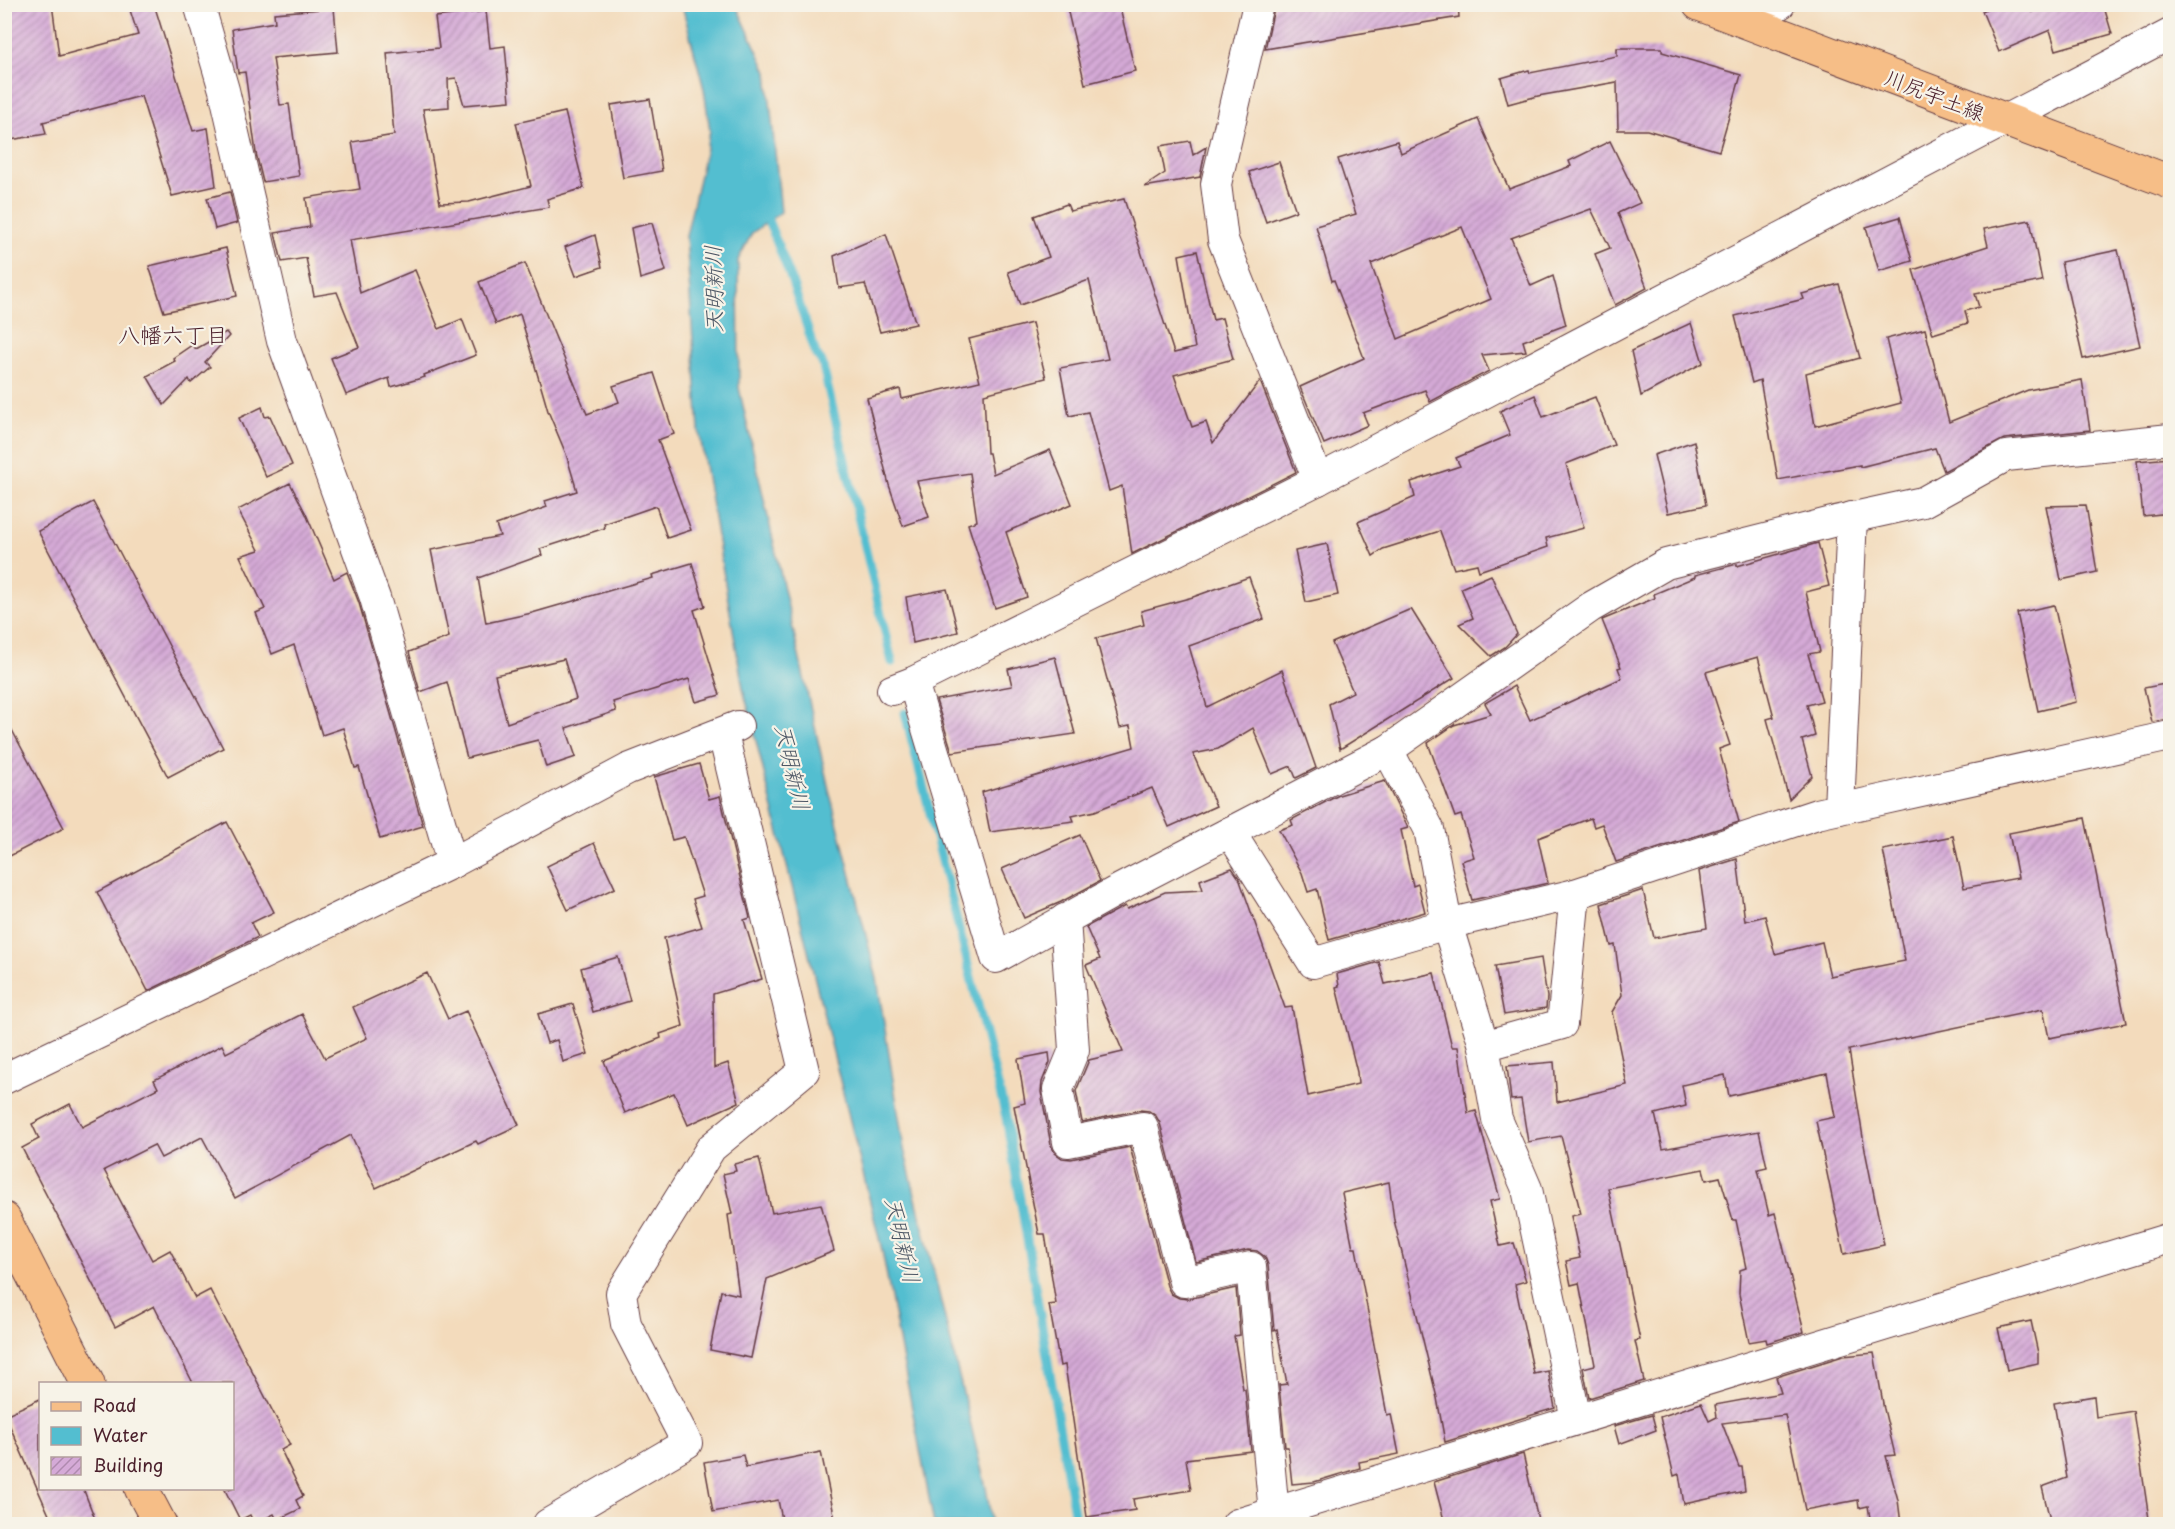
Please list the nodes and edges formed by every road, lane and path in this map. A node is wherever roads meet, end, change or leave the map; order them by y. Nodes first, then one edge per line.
1 (199, 4) edge
2 (1258, 4) edge
3 (1699, 4) edge
4 (1780, 4) edge
5 (1747, 23) junction
6 (2170, 34) edge
7 (2005, 121) junction
8 (2170, 182) edge
9 (2170, 439) edge
10 (1318, 480) junction
11 (1852, 517) junction
12 (2170, 736) edge
13 (1388, 750) junction
14 (1839, 809) junction
15 (1230, 832) junction
16 (452, 863) junction
17 (1575, 894) junction
18 (1065, 919) junction
19 (1447, 924) junction
20 (1484, 1046) junction
21 (4, 1078) edge
22 (4, 1219) edge
23 (2170, 1238) edge
24 (87, 1382) edge
25 (1576, 1419) junction
26 (142, 1490) edge
27 (1274, 1513) junction
28 (160, 1524) edge
29 (548, 1524) edge
30 (1237, 1524) edge

1 - 16 street
2 - 10 street
3 - 5 main road, 川尻宇土線
4 - 5 street
5 - 7 main road, 川尻宇土線
6 - 7 street
7 - 8 main road, 川尻宇土線
7 - 10 street
9 - 11 street
10 - 18 street
11 - 13 street
11 - 14 street
12 - 14 street
13 - 15 street
13 - 19 street
14 - 17 street
15 - 18 street
15 - 19 street
16 - 21 street
16 - 29 street
17 - 19 street
17 - 20 street
18 - 27 street
19 - 20 street
20 - 25 street
22 - 24 main road
23 - 25 street
25 - 27 street
26 - 28 main road
27 - 30 street

